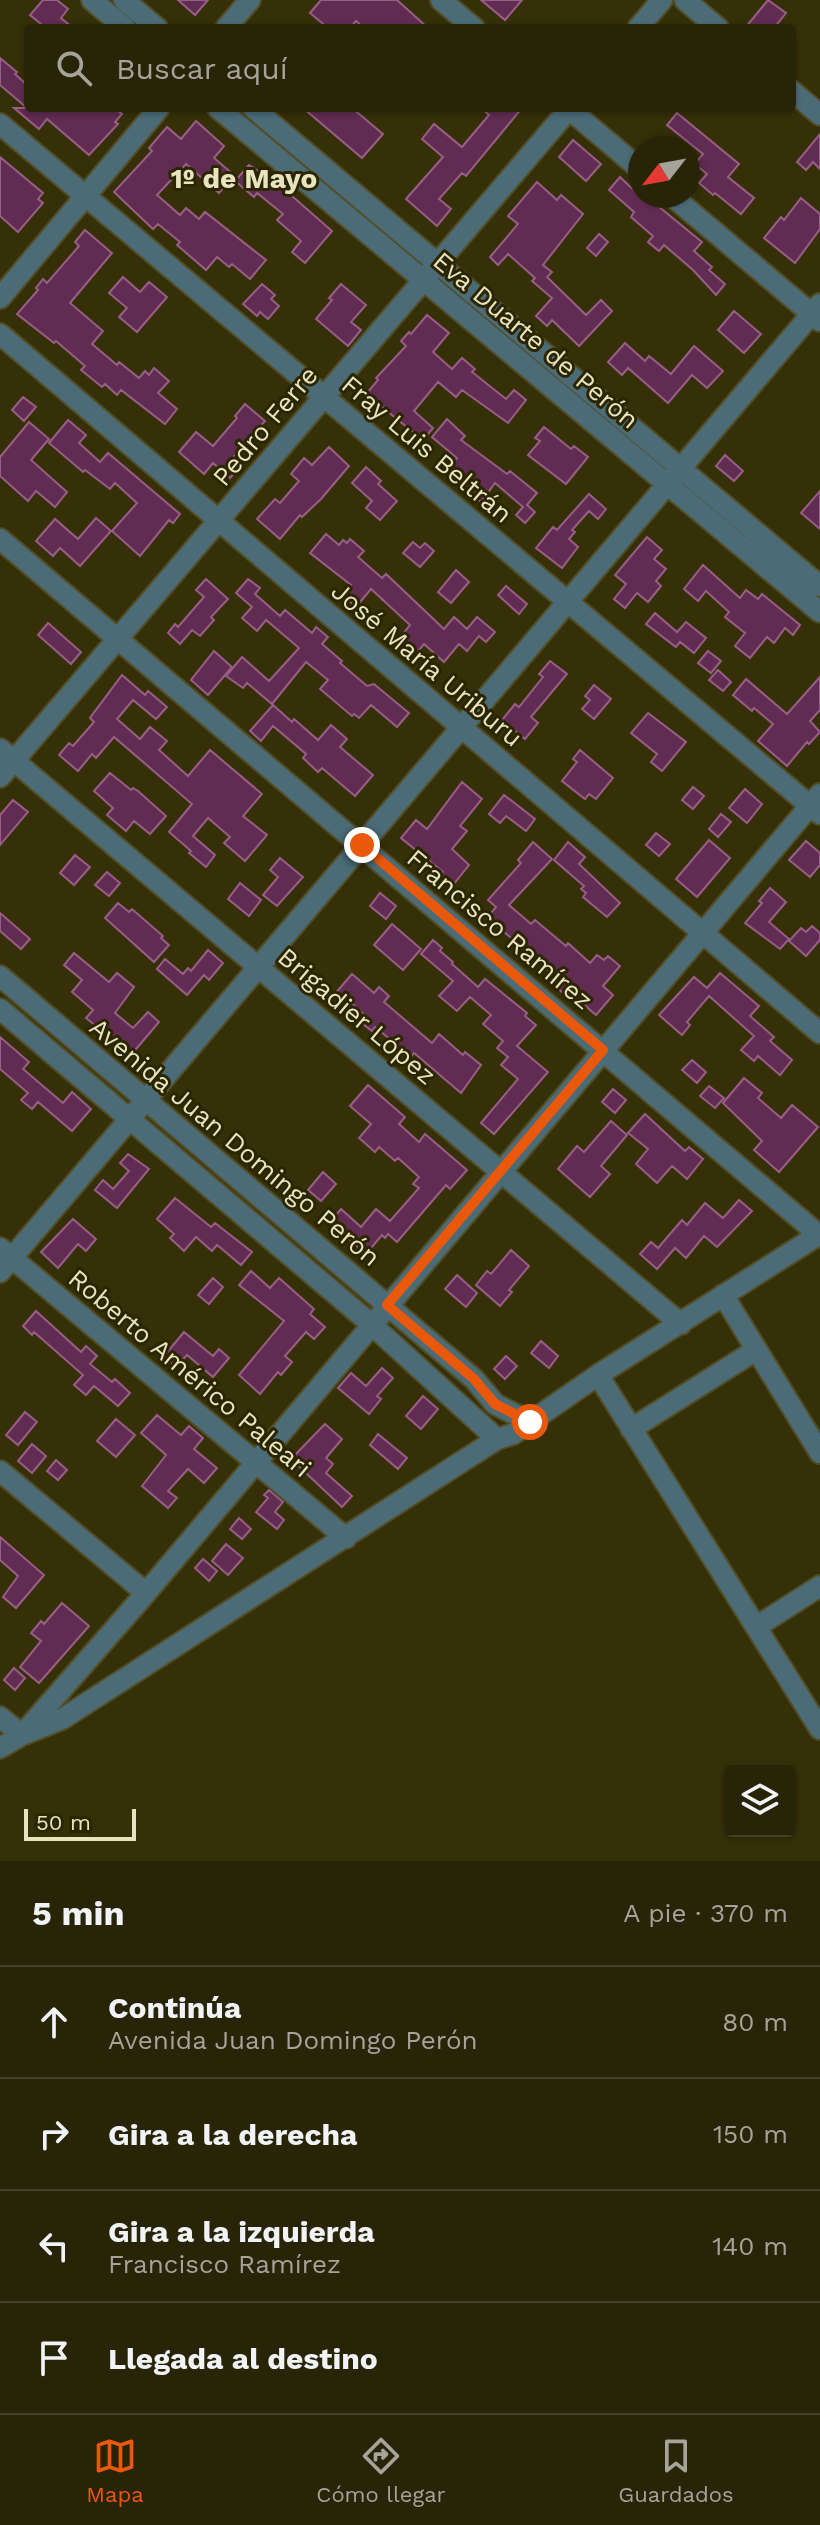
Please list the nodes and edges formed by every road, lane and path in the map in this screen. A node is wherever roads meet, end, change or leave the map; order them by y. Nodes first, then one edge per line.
1 (92, 0) edge
2 (124, 0) edge
3 (250, 0) edge
4 (441, 0) edge
5 (662, 0) edge
6 (685, 0) edge
7 (120, 24) edge
8 (152, 24) edge
9 (229, 24) edge
10 (469, 24) edge
11 (641, 24) edge
12 (713, 24) edge
13 (796, 94) edge
14 (156, 112) edge
15 (223, 112) edge
16 (258, 112) edge
17 (566, 112) edge
18 (574, 112) edge
19 (820, 115) edge
20 (0, 124) edge
21 (628, 159) edge
22 (85, 196) junction
23 (687, 208) edge
24 (438, 263) junction
25 (424, 279) junction
26 (0, 298) edge
27 (817, 313) edge
28 (0, 334) edge
29 (324, 397) junction
30 (681, 468) junction
31 (667, 485) junction
32 (219, 521) junction
33 (0, 539) edge
34 (820, 586) edge
35 (568, 602) junction
36 (820, 612) edge
37 (118, 639) junction
38 (461, 727) junction
39 (7, 755) edge
40 (0, 777) edge
41 (817, 804) edge
42 (362, 845) junction
43 (702, 932) junction
44 (258, 967) junction
45 (0, 976) edge
46 (0, 1009) edge
47 (820, 1033) edge
48 (603, 1050) junction
49 (145, 1099) junction
50 (129, 1118) junction
51 (500, 1171) junction
52 (819, 1234) edge
53 (4, 1259) edge
54 (723, 1295) junction
55 (387, 1305) junction
56 (371, 1324) junction
57 (681, 1324) junction
58 (756, 1350) junction
59 (598, 1375) junction
60 (530, 1422) junction
61 (631, 1429) junction
62 (497, 1439) junction
63 (820, 1453) edge
64 (256, 1462) junction
65 (0, 1471) edge
66 (346, 1538) junction
67 (820, 1586) edge
68 (146, 1593) junction
69 (756, 1627) junction
70 (0, 1717) edge
71 (820, 1729) edge
72 (22, 1735) junction
73 (0, 1748) edge

1 - 7 street
2 - 8 street
3 - 9 street
4 - 10 street
5 - 11 street
6 - 12 street
13 - 19 street
14 - 22 street
15 - 25 street, Eva Duarte de Perón
16 - 24 street, Eva Duarte de Perón
17 - 24 street, Pedro Ferre
18 - 21 street
20 - 22 street, Fray Luis Beltrán
22 - 26 street
22 - 29 street, Fray Luis Beltrán
23 - 27 street
24 - 25 street, Pedro Ferre
24 - 30 street, Eva Duarte de Perón
25 - 29 street, Pedro Ferre
25 - 31 street, Eva Duarte de Perón
27 - 30 street
28 - 32 street, José María Uriburu
29 - 32 street, Pedro Ferre
29 - 35 street, Fray Luis Beltrán
30 - 31 street
30 - 34 street, Eva Duarte de Perón
31 - 35 street
31 - 36 street, Eva Duarte de Perón
32 - 37 street, Pedro Ferre
32 - 38 street, José María Uriburu
33 - 37 street, Francisco Ramírez
35 - 38 street
35 - 41 street, Fray Luis Beltrán
37 - 39 street, Pedro Ferre
37 - 42 street, Francisco Ramírez
38 - 42 street
38 - 43 street, José María Uriburu
39 - 40 street, Pedro Ferre
39 - 44 street, Brigadier López
41 - 43 street
42 - 44 street
42 - 48 street, Francisco Ramírez
43 - 47 street, José María Uriburu
43 - 48 street
44 - 49 street
44 - 51 street, Brigadier López
45 - 49 street, Avenida Juan Domingo Perón
46 - 50 street, Avenida Juan Domingo Perón
48 - 51 street
48 - 52 street, Francisco Ramírez
49 - 50 street
49 - 55 street, Avenida Juan Domingo Perón
50 - 53 street
50 - 56 street, Avenida Juan Domingo Perón
51 - 55 street
51 - 57 street, Brigadier López
52 - 54 street
53 - 64 street, Roberto Américo Paleari
54 - 57 street
54 - 58 street
55 - 56 street
55 - 60 street, Avenida Juan Domingo Perón
56 - 62 street, Avenida Juan Domingo Perón
56 - 64 street
57 - 59 street
58 - 61 street
58 - 63 street
59 - 60 street
59 - 61 street
60 - 62 street
61 - 69 street
62 - 66 street
64 - 66 street, Roberto Américo Paleari
64 - 68 street
65 - 68 street
66 - 72 street
67 - 69 street
68 - 72 street
69 - 71 street
70 - 72 street
72 - 73 street

